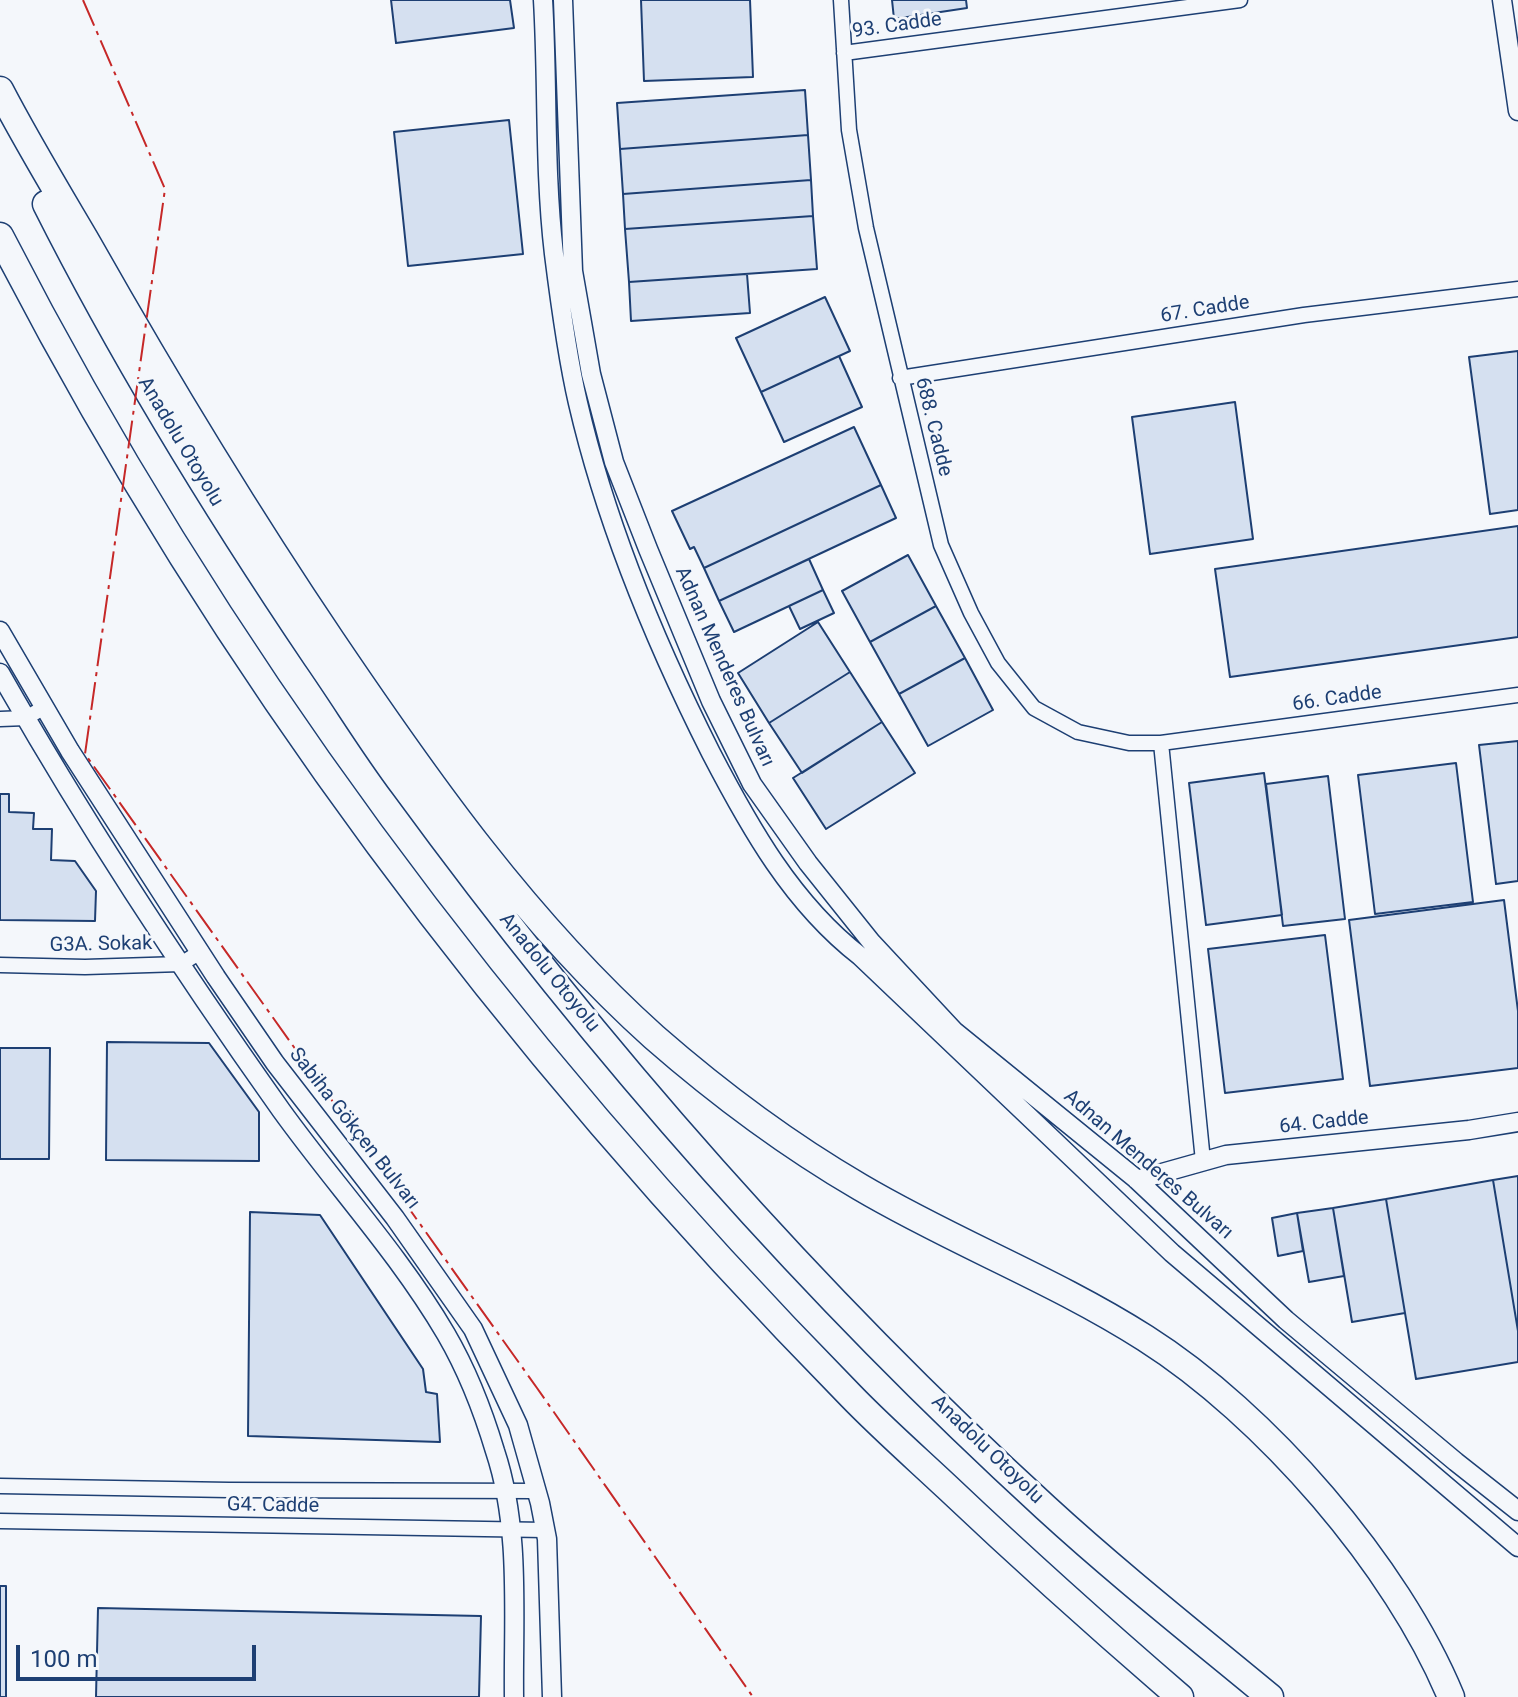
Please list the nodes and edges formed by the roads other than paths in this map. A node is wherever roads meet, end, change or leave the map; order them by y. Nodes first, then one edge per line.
1 (543, 0) edge
2 (563, 0) edge
3 (841, 0) edge
4 (1240, 0) edge
5 (1502, 0) edge
6 (844, 53) junction
7 (0, 90) edge
8 (1518, 111) edge
9 (0, 112) edge
10 (0, 236) edge
11 (1518, 289) edge
12 (900, 378) junction
13 (0, 631) edge
14 (0, 673) edge
15 (1518, 695) edge
16 (43, 708) junction
17 (26, 718) junction
18 (0, 719) edge
19 (1161, 743) junction
20 (200, 952) junction
21 (181, 964) junction
22 (0, 965) edge
23 (1518, 1122) edge
24 (1203, 1161) junction
25 (1137, 1180) junction
26 (0, 1486) edge
27 (537, 1491) junction
28 (505, 1492) junction
29 (1518, 1511) edge
30 (0, 1521) edge
31 (545, 1530) junction
32 (511, 1531) junction
33 (1518, 1547) edge
34 (514, 1697) edge
35 (552, 1697) edge
36 (1180, 1697) edge
37 (1270, 1697) edge
38 (1451, 1697) edge

1 - 33 street
2 - 25 street, Adnan Menderes Bulvarı
3 - 6 street, 688. Cadde
4 - 6 street, 93. Cadde
5 - 8 street
6 - 12 street, 688. Cadde
7 - 38 highway
9 - 37 highway, Anadolu Otoyolu
10 - 36 highway
11 - 12 street, 67. Cadde
12 - 19 street, 688. Cadde
13 - 16 street, Sabiha Gökçen Bulvarı
14 - 17 street
15 - 19 street, 66. Cadde
16 - 17 street
16 - 20 street, Sabiha Gökçen Bulvarı
17 - 18 street
17 - 21 street
19 - 24 street
20 - 21 street, G3A. Sokak
20 - 27 street, Sabiha Gökçen Bulvarı
21 - 22 street, G3A. Sokak
21 - 28 street
23 - 24 street, 64. Cadde
24 - 25 street, 64. Cadde
25 - 29 street, Adnan Menderes Bulvarı
26 - 28 street, G4. Cadde
27 - 28 street, G4. Cadde
27 - 31 street, Sabiha Gökçen Bulvarı
28 - 32 street
30 - 32 street, G4. Cadde
31 - 32 street, G4. Cadde
31 - 35 street, Sabiha Gökçen Bulvarı
32 - 34 street

